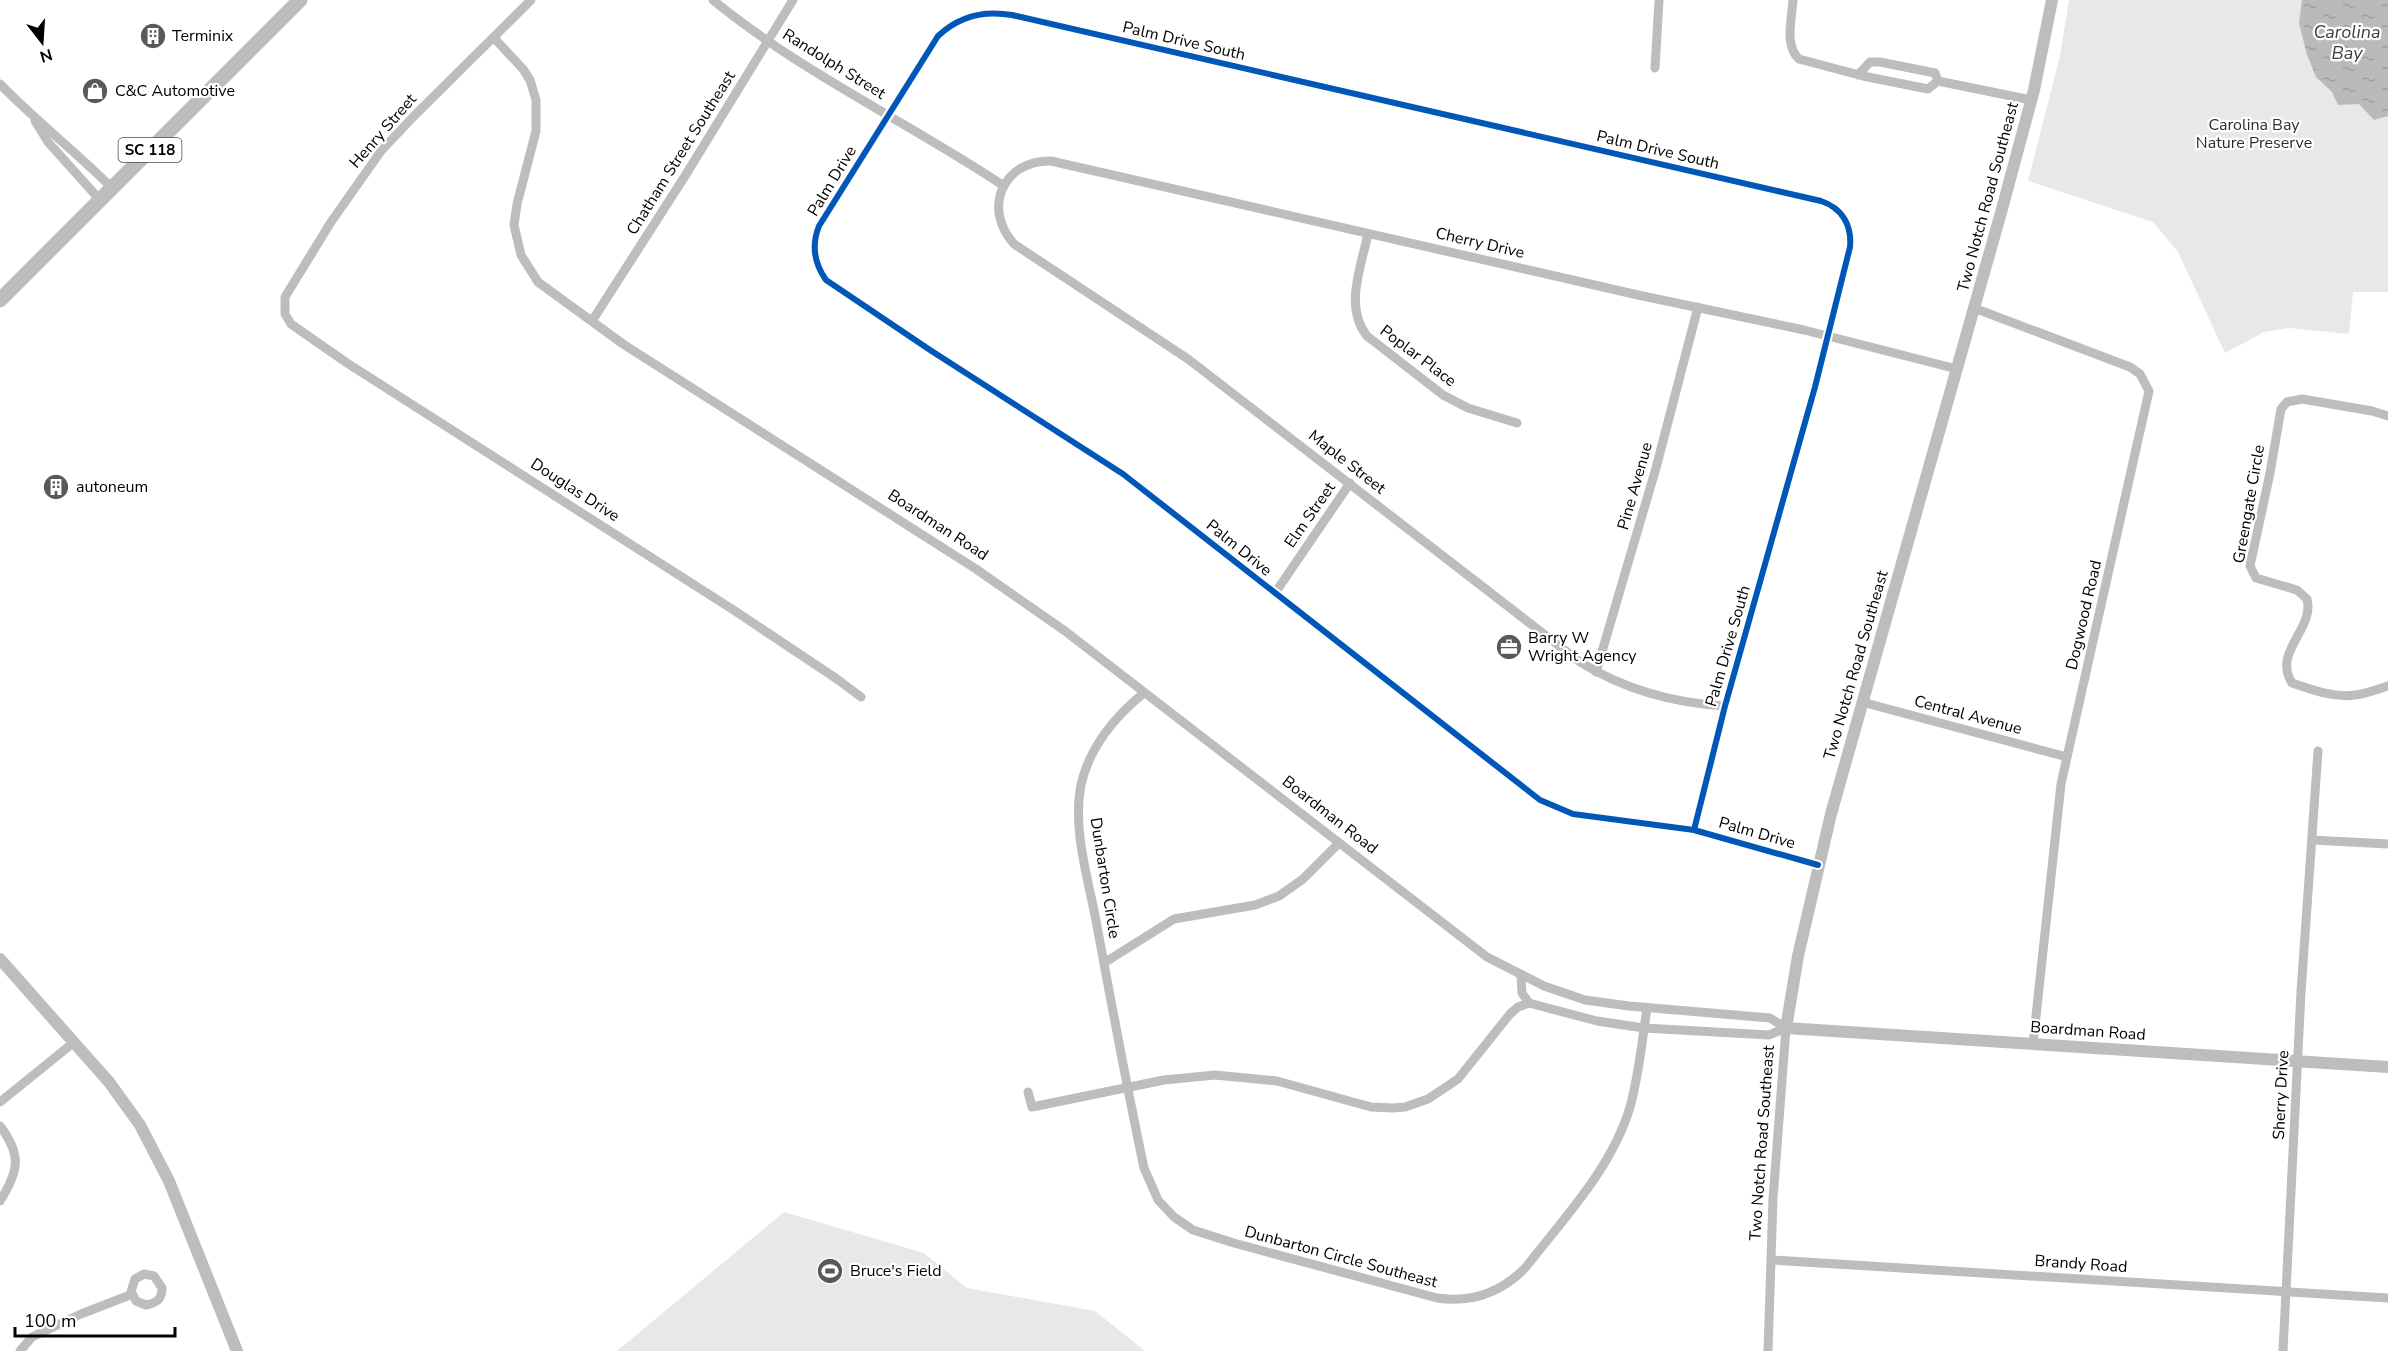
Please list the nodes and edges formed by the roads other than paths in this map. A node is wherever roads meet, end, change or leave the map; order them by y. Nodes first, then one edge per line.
1 (300, 0) edge
2 (531, 0) edge
3 (713, 0) edge
4 (793, 0) edge
5 (1659, 0) edge
6 (1793, 0) edge
7 (2052, 0) edge
8 (494, 38) junction
9 (768, 41) junction
10 (1655, 68) dead end
11 (1858, 75) junction
12 (1938, 81) junction
13 (0, 84) edge
14 (2031, 100) junction
15 (889, 116) junction
16 (33, 119) junction
17 (1004, 186) junction
18 (112, 189) junction
19 (100, 200) junction
20 (1368, 234) junction
21 (0, 300) edge
22 (284, 303) joint
23 (1698, 307) junction
24 (1974, 308) junction
25 (592, 321) junction
26 (1828, 336) junction
27 (1957, 369) junction
28 (2388, 416) edge
29 (1517, 423) dead end
30 (1350, 483) junction
31 (1275, 593) junction
32 (1596, 672) junction
33 (2388, 686) edge
34 (1144, 693) junction
35 (861, 697) dead end
36 (1862, 702) junction
37 (1725, 706) junction
38 (2318, 751) dead end
39 (2067, 757) junction
40 (1694, 830) junction
41 (2312, 840) junction
42 (1339, 843) junction
43 (2388, 844) edge
44 (1818, 865) junction
45 (0, 959) edge
46 (1104, 963) junction
47 (1521, 976) junction
48 (1529, 1003) junction
49 (1647, 1008) junction
50 (1644, 1028) junction
51 (1786, 1028) junction
52 (74, 1043) junction
53 (2033, 1044) junction
54 (2297, 1061) junction
55 (2388, 1067) edge
56 (1128, 1087) junction
57 (1028, 1092) dead end
58 (0, 1102) edge
59 (0, 1126) edge
60 (0, 1201) edge
61 (1772, 1260) junction
62 (2287, 1290) junction
63 (130, 1295) dead end
64 (2388, 1298) edge
65 (20, 1351) edge
66 (237, 1351) edge
67 (1768, 1351) edge
68 (2283, 1351) edge

1 - 18 main road, SC 118
2 - 8 street, Henry Street
3 - 9 street, Randolph Street
4 - 9 street, Chatham Street Southeast
5 - 10 street
6 - 11 street
7 - 14 street, Two Notch Road Southeast
8 - 22 street, Henry Street
8 - 25 street, Boardman Road
9 - 15 street, Randolph Street
9 - 25 street, Chatham Street Southeast
11 - 12 street
11 - 12 street
12 - 14 street
13 - 16 street
14 - 24 street, Two Notch Road Southeast
15 - 17 street, Randolph Street
15 - 26 street, Palm Drive South
15 - 31 street, Palm Drive
16 - 18 street
16 - 19 street
17 - 20 street, Cherry Drive
17 - 30 street, Maple Street
18 - 19 main road, SC 118
19 - 21 main road, SC 118
20 - 23 street, Cherry Drive
20 - 29 street, Poplar Place
22 - 35 street, Douglas Drive
23 - 26 street, Cherry Drive
23 - 32 street, Pine Avenue
24 - 27 street, Two Notch Road Southeast
24 - 39 street, Dogwood Road
25 - 34 street, Boardman Road
26 - 27 street, Cherry Drive
26 - 37 street, Palm Drive South
27 - 36 street, Two Notch Road Southeast
28 - 33 street, Greengate Circle
30 - 31 street, Elm Street
30 - 32 street, Maple Street
31 - 40 street, Palm Drive
32 - 37 street, Maple Street
34 - 42 street, Boardman Road
34 - 46 street, Dunbarton Circle
36 - 39 street, Central Avenue
36 - 44 street, Two Notch Road Southeast
37 - 40 street, Palm Drive South
38 - 41 street, Sherry Drive
39 - 53 street, Dogwood Road
40 - 44 street, Palm Drive
41 - 43 street
41 - 54 street, Sherry Drive
42 - 46 street
42 - 47 street, Boardman Road
44 - 51 street, Two Notch Road Southeast
45 - 52 street
46 - 56 street, Dunbarton Circle
47 - 48 street
47 - 49 street, Boardman Road
48 - 50 street, Boardman Road
48 - 56 street
49 - 50 street, Dunbarton Circle Southeast
49 - 51 street, Boardman Road
50 - 51 street, Boardman Road
50 - 56 street, Dunbarton Circle Southeast
51 - 53 street, Boardman Road
51 - 61 street, Two Notch Road Southeast
52 - 58 street
52 - 66 street
53 - 54 street, Boardman Road
54 - 55 street, Boardman Road
54 - 62 street, Sherry Drive
56 - 57 street
59 - 60 street
61 - 62 street, Brandy Road
61 - 67 street, Two Notch Road Southeast
62 - 64 street, Brandy Road
62 - 68 street, Sherry Drive
63 - 65 street

